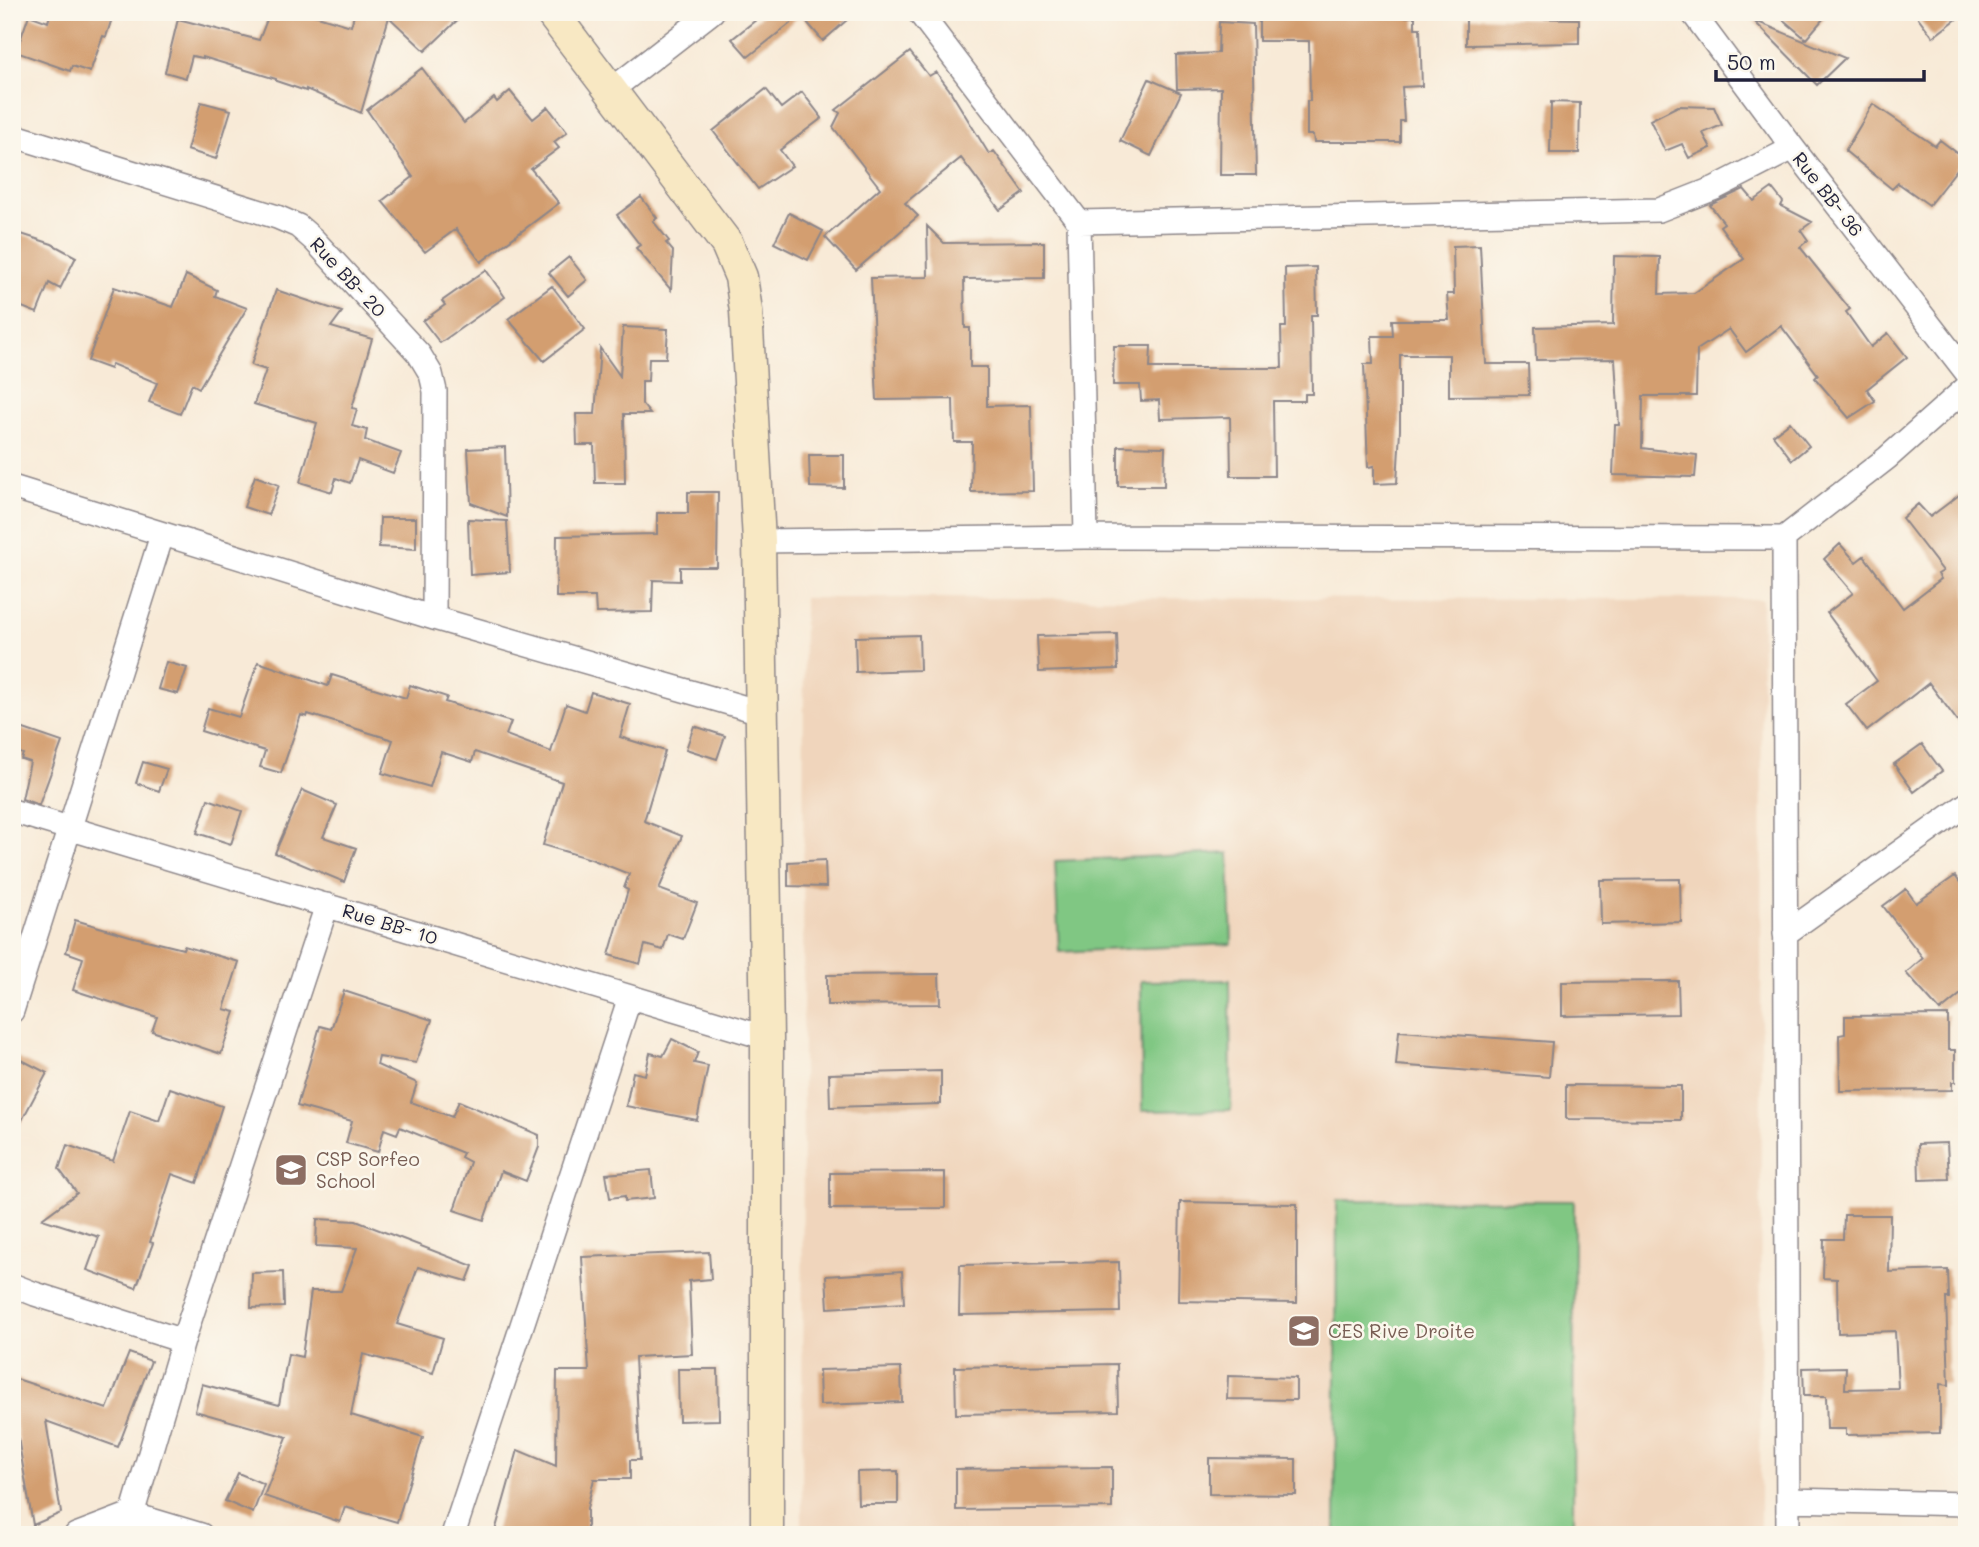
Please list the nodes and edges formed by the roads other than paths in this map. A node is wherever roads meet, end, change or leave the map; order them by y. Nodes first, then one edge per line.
1 (551, 12) edge
2 (712, 12) edge
3 (919, 12) edge
4 (1692, 12) edge
5 (610, 91) junction
6 (12, 135) edge
7 (1793, 148) junction
8 (1079, 222) junction
9 (1967, 373) edge
10 (1967, 387) edge
11 (12, 487) edge
12 (162, 535) junction
13 (1086, 537) junction
14 (1784, 538) junction
15 (759, 541) junction
16 (433, 618) junction
17 (760, 712) junction
18 (1967, 804) edge
19 (12, 811) edge
20 (69, 828) junction
21 (327, 905) junction
22 (1785, 934) junction
23 (630, 997) junction
24 (12, 1010) edge
25 (767, 1038) junction
26 (12, 1285) edge
27 (183, 1341) junction
28 (1788, 1500) junction
29 (1967, 1504) edge
30 (128, 1525) edge
31 (76, 1535) edge
32 (201, 1535) edge
33 (453, 1535) edge
34 (767, 1535) edge
35 (1788, 1535) edge

1 - 5 street
2 - 5 street
3 - 8 street
4 - 7 street, Rue BB- 36
5 - 15 street
6 - 16 street, Rue BB- 20
7 - 8 street
7 - 9 street, Rue BB- 36
8 - 13 street
10 - 14 street
11 - 12 street
12 - 16 street
12 - 20 street
13 - 14 street
13 - 15 street
14 - 22 street
15 - 17 street
16 - 17 street
17 - 25 street
18 - 22 street
19 - 20 street, Rue BB- 10
20 - 21 street, Rue BB- 10
20 - 24 street
21 - 23 street, Rue BB- 10
21 - 27 street
22 - 28 street
23 - 25 street, Rue BB- 10
23 - 33 street
25 - 34 street
26 - 27 street
27 - 30 street
28 - 29 street
28 - 35 street
30 - 31 street
30 - 32 street

